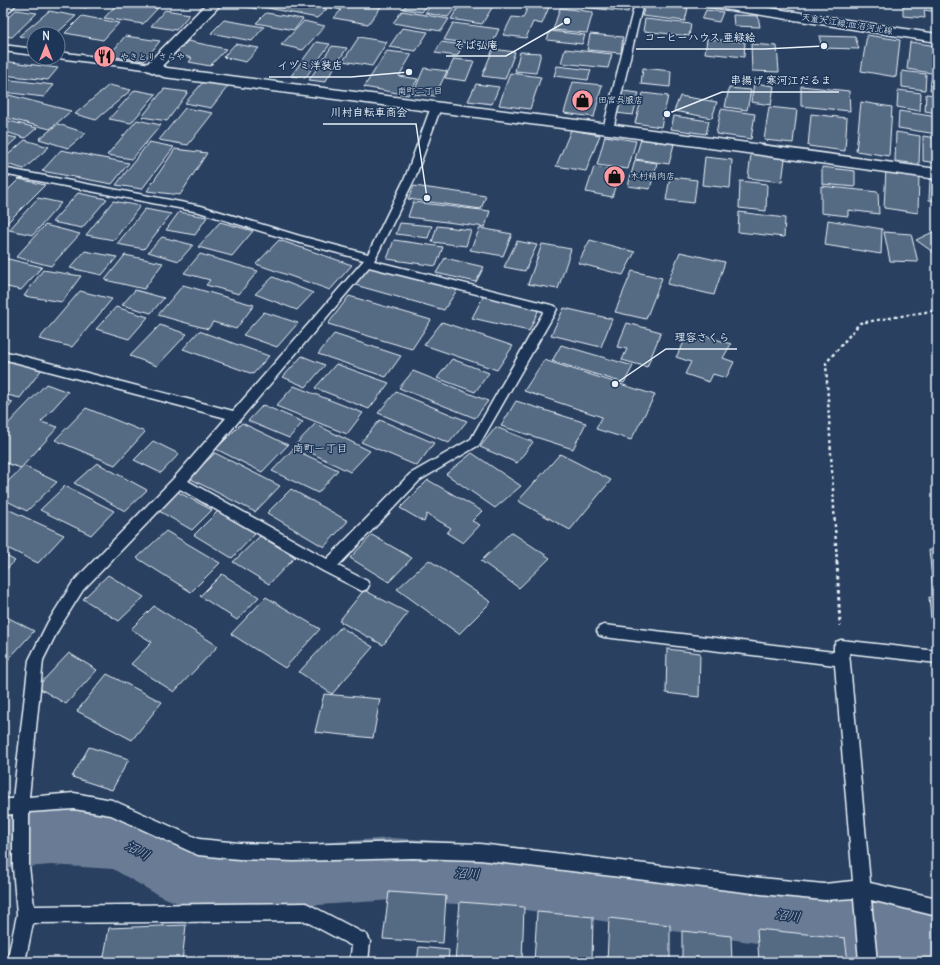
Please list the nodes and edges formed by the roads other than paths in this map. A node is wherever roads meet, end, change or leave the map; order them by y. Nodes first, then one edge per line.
1 (13, 3) edge
2 (215, 3) edge
3 (639, 3) edge
4 (710, 3) edge
5 (3, 13) edge
6 (937, 38) edge
7 (3, 48) edge
8 (26, 51) edge
9 (66, 56) edge
10 (152, 67) junction
11 (436, 107) junction
12 (608, 129) junction
13 (3, 171) edge
14 (937, 174) edge
15 (369, 261) junction
16 (3, 354) edge
17 (235, 416) junction
18 (179, 482) junction
19 (328, 567) junction
20 (362, 585) dead end
21 (604, 631) dead end
22 (842, 652) junction
23 (937, 657) edge
24 (21, 798) junction
25 (3, 807) edge
26 (861, 889) junction
27 (937, 907) edge
28 (26, 915) junction
29 (868, 961) edge
30 (16, 962) edge
31 (359, 962) edge

1 - 5 lane
2 - 10 street
3 - 12 lane
4 - 6 street, 天童大江線;皿沼河北線
7 - 8 lane
9 - 10 lane
10 - 11 street
11 - 12 street
11 - 15 lane
12 - 14 street
13 - 15 lane
15 - 17 lane
15 - 19 lane
16 - 17 lane
17 - 18 lane
18 - 19 lane
18 - 24 lane
19 - 20 lane
21 - 22 lane
22 - 23 lane
22 - 26 lane
24 - 25 lane
24 - 26 lane
24 - 28 lane
26 - 27 lane
26 - 29 lane
28 - 30 lane
28 - 31 lane

